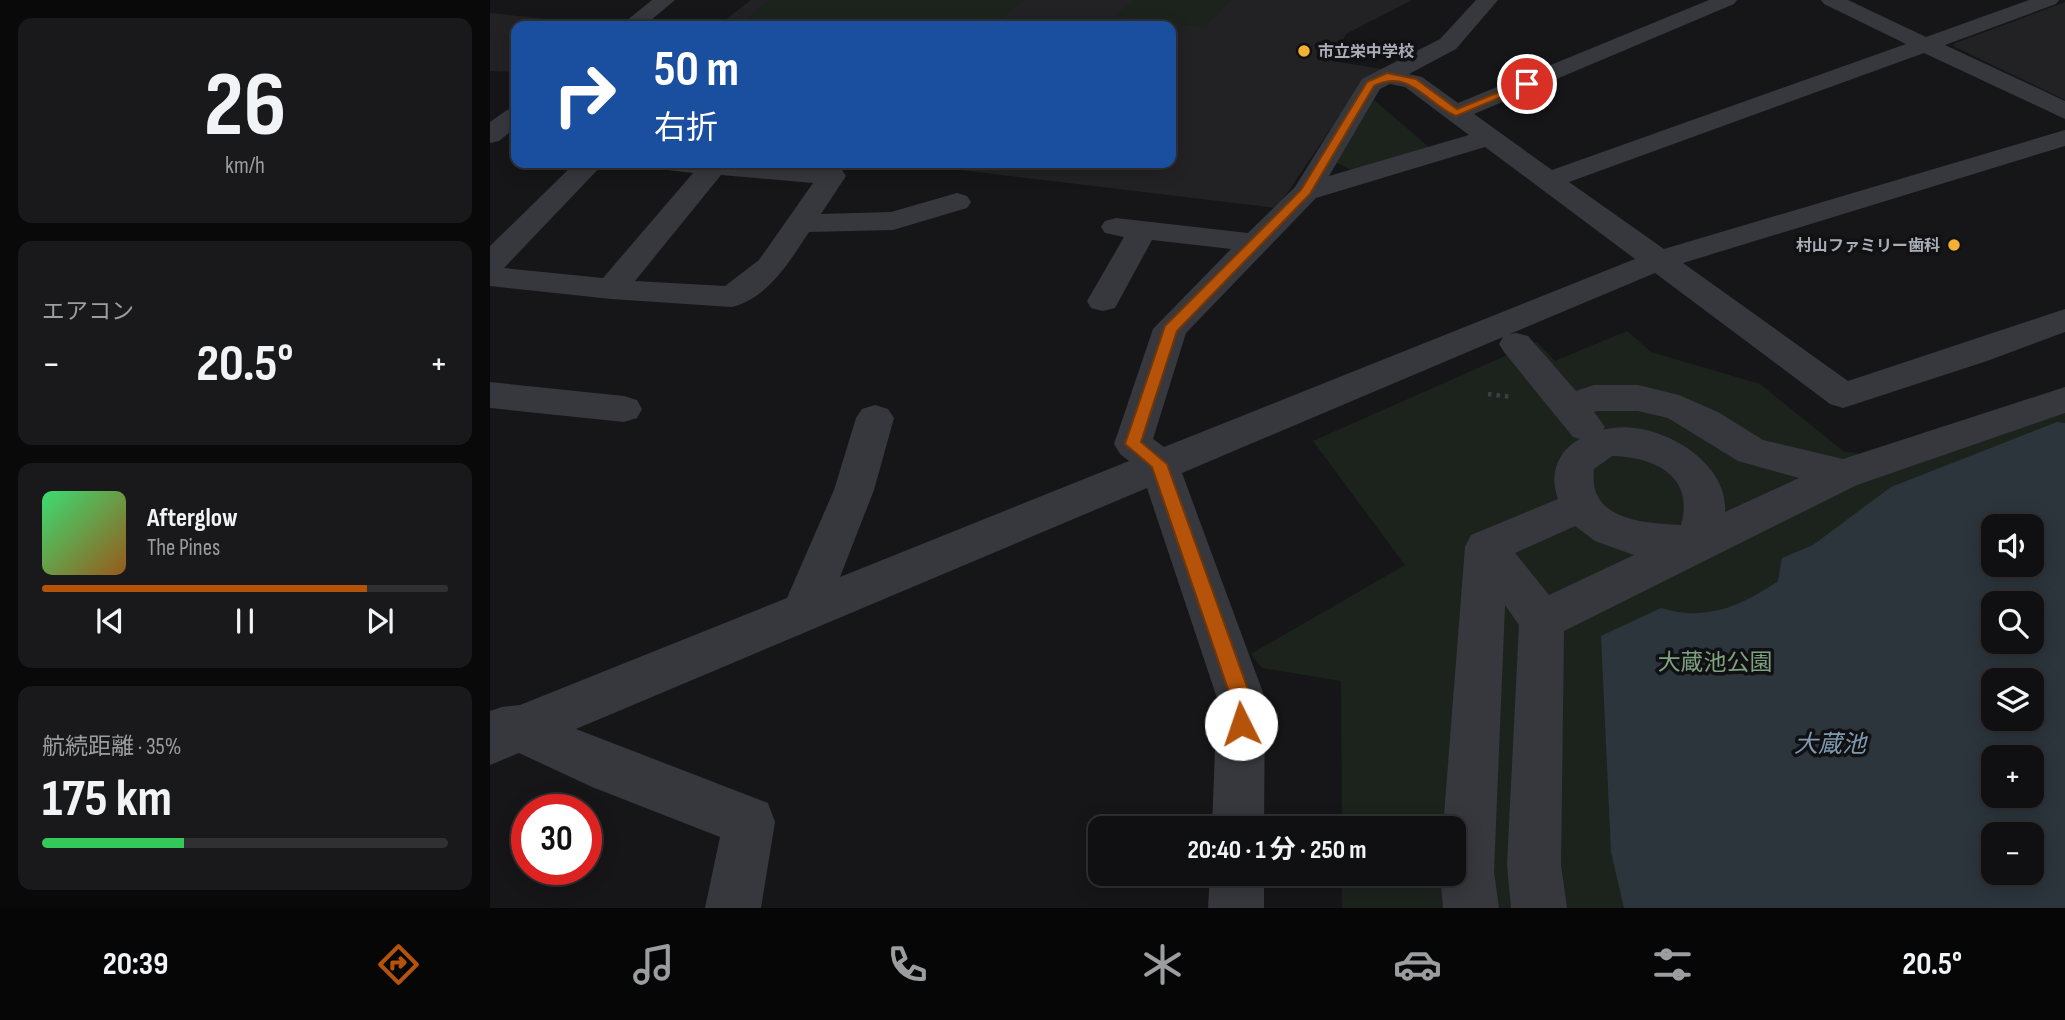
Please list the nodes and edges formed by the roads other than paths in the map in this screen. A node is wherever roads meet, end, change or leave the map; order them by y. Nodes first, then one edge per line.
1 (665, 0) edge
2 (1488, 0) edge
3 (1727, 0) edge
4 (1831, 0) edge
5 (1995, 0) edge
6 (2049, 0) edge
7 (2020, 10) junction
8 (638, 21) edge
9 (1925, 43) junction
10 (1387, 76) junction
11 (2065, 111) edge
12 (1456, 113) junction
13 (511, 118) edge
14 (490, 135) edge
15 (1488, 138) junction
16 (2065, 138) edge
17 (490, 147) edge
18 (511, 149) edge
19 (585, 168) edge
20 (712, 168) edge
21 (738, 168) edge
22 (1549, 180) junction
23 (1306, 192) junction
24 (957, 202) dead end
25 (800, 223) junction
26 (1256, 243) junction
27 (1657, 261) junction
28 (490, 264) edge
29 (490, 276) edge
30 (611, 289) junction
31 (1103, 301) dead end
32 (2065, 320) edge
33 (1516, 344) dead end
34 (490, 395) edge
35 (2065, 400) edge
36 (1569, 407) junction
37 (624, 410) dead end
38 (875, 418) dead end
39 (1601, 445) junction
40 (1159, 464) junction
41 (1843, 474) junction
42 (1582, 506) junction
43 (1697, 544) junction
44 (1486, 547) junction
45 (804, 611) junction
46 (1542, 620) junction
47 (499, 734) edge
48 (1238, 816) edge
49 (1237, 886) edge
50 (733, 908) edge
51 (1236, 908) edge
52 (1471, 908) edge
53 (1539, 908) edge

1 - 8 street
2 - 10 street
3 - 12 street
4 - 9 street
5 - 7 street
6 - 7 street
7 - 9 street
9 - 11 street
9 - 22 street
10 - 12 street
10 - 23 street
12 - 15 street
13 - 14 street
15 - 22 street
15 - 23 street
16 - 27 street
17 - 18 street
19 - 28 street
20 - 30 street
21 - 25 street
22 - 27 street
23 - 26 street
24 - 25 street
25 - 30 street
26 - 31 street
26 - 40 street
27 - 32 street
27 - 40 street
29 - 30 street
33 - 36 street
34 - 37 street
35 - 41 street
36 - 39 street
36 - 41 street
38 - 45 street
39 - 42 street
39 - 43 street
40 - 45 street
40 - 48 street
41 - 43 street
42 - 43 street
42 - 44 street
43 - 46 street
44 - 46 street
44 - 52 street
45 - 47 street
46 - 53 street
47 - 50 street
49 - 51 street

